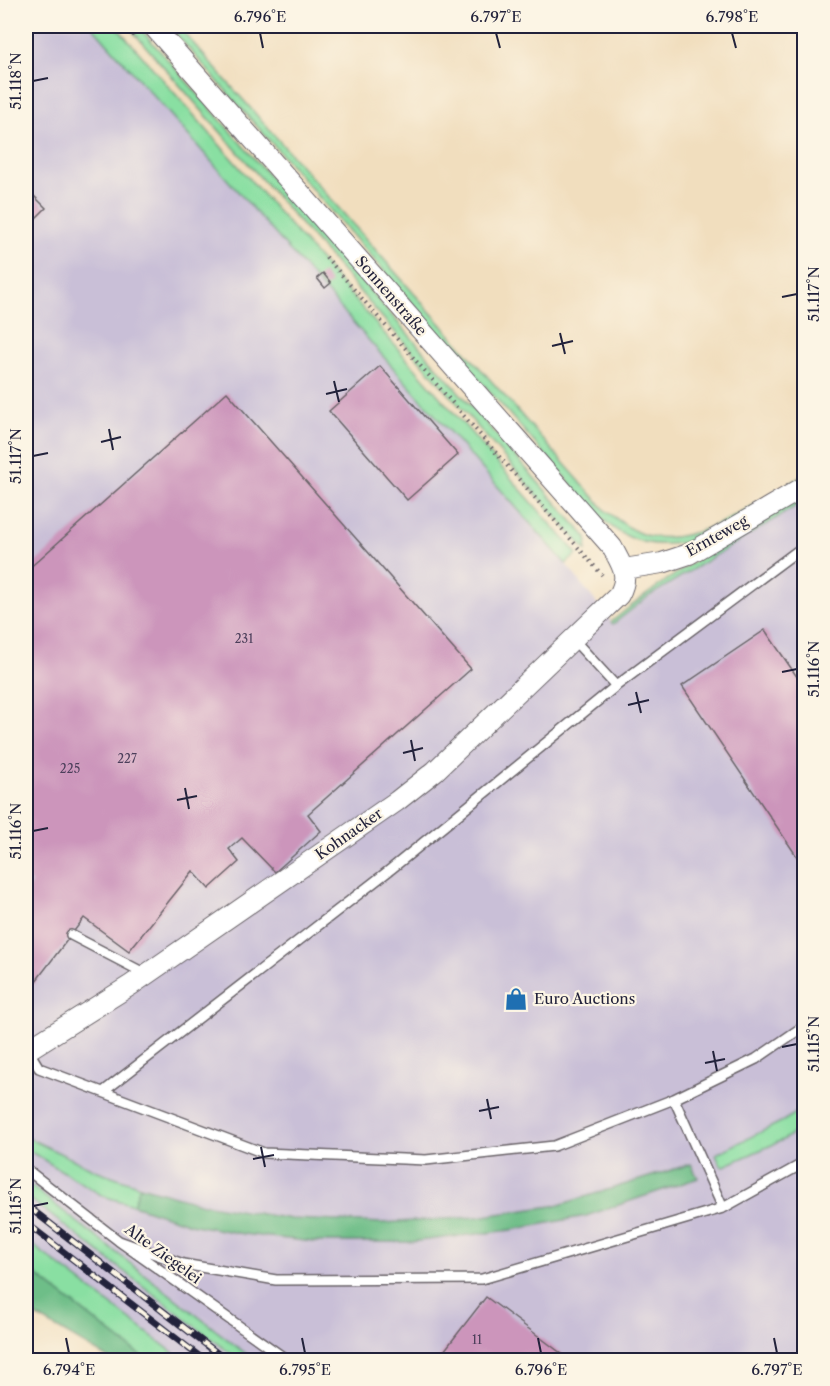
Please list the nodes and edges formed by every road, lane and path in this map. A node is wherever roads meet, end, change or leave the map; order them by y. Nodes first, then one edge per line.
1 (125, 26) edge
2 (153, 26) edge
3 (141, 44) dead end
4 (321, 252) dead end
5 (804, 487) edge
6 (804, 546) edge
7 (624, 569) junction
8 (619, 595) junction
9 (573, 639) junction
10 (616, 686) junction
11 (71, 935) dead end
12 (146, 974) junction
13 (804, 1026) edge
14 (27, 1050) edge
15 (103, 1092) junction
16 (674, 1099) junction
17 (804, 1162) edge
18 (26, 1168) edge
19 (723, 1208) junction
20 (118, 1241) junction
21 (287, 1360) edge

1 - 3 path
2 - 7 street, Sonnenstraße
4 - 8 path
5 - 7 street, Ernteweg
6 - 10 lane
7 - 8 street
8 - 9 street, Kohnacker
9 - 10 lane
9 - 12 street, Kohnacker
10 - 15 lane
11 - 12 lane
12 - 14 street, Kohnacker
13 - 16 lane
14 - 15 lane
15 - 16 lane
16 - 19 lane
17 - 19 lane
18 - 20 lane, Alte Ziegelei
19 - 20 lane
20 - 21 lane, Alte Ziegelei

